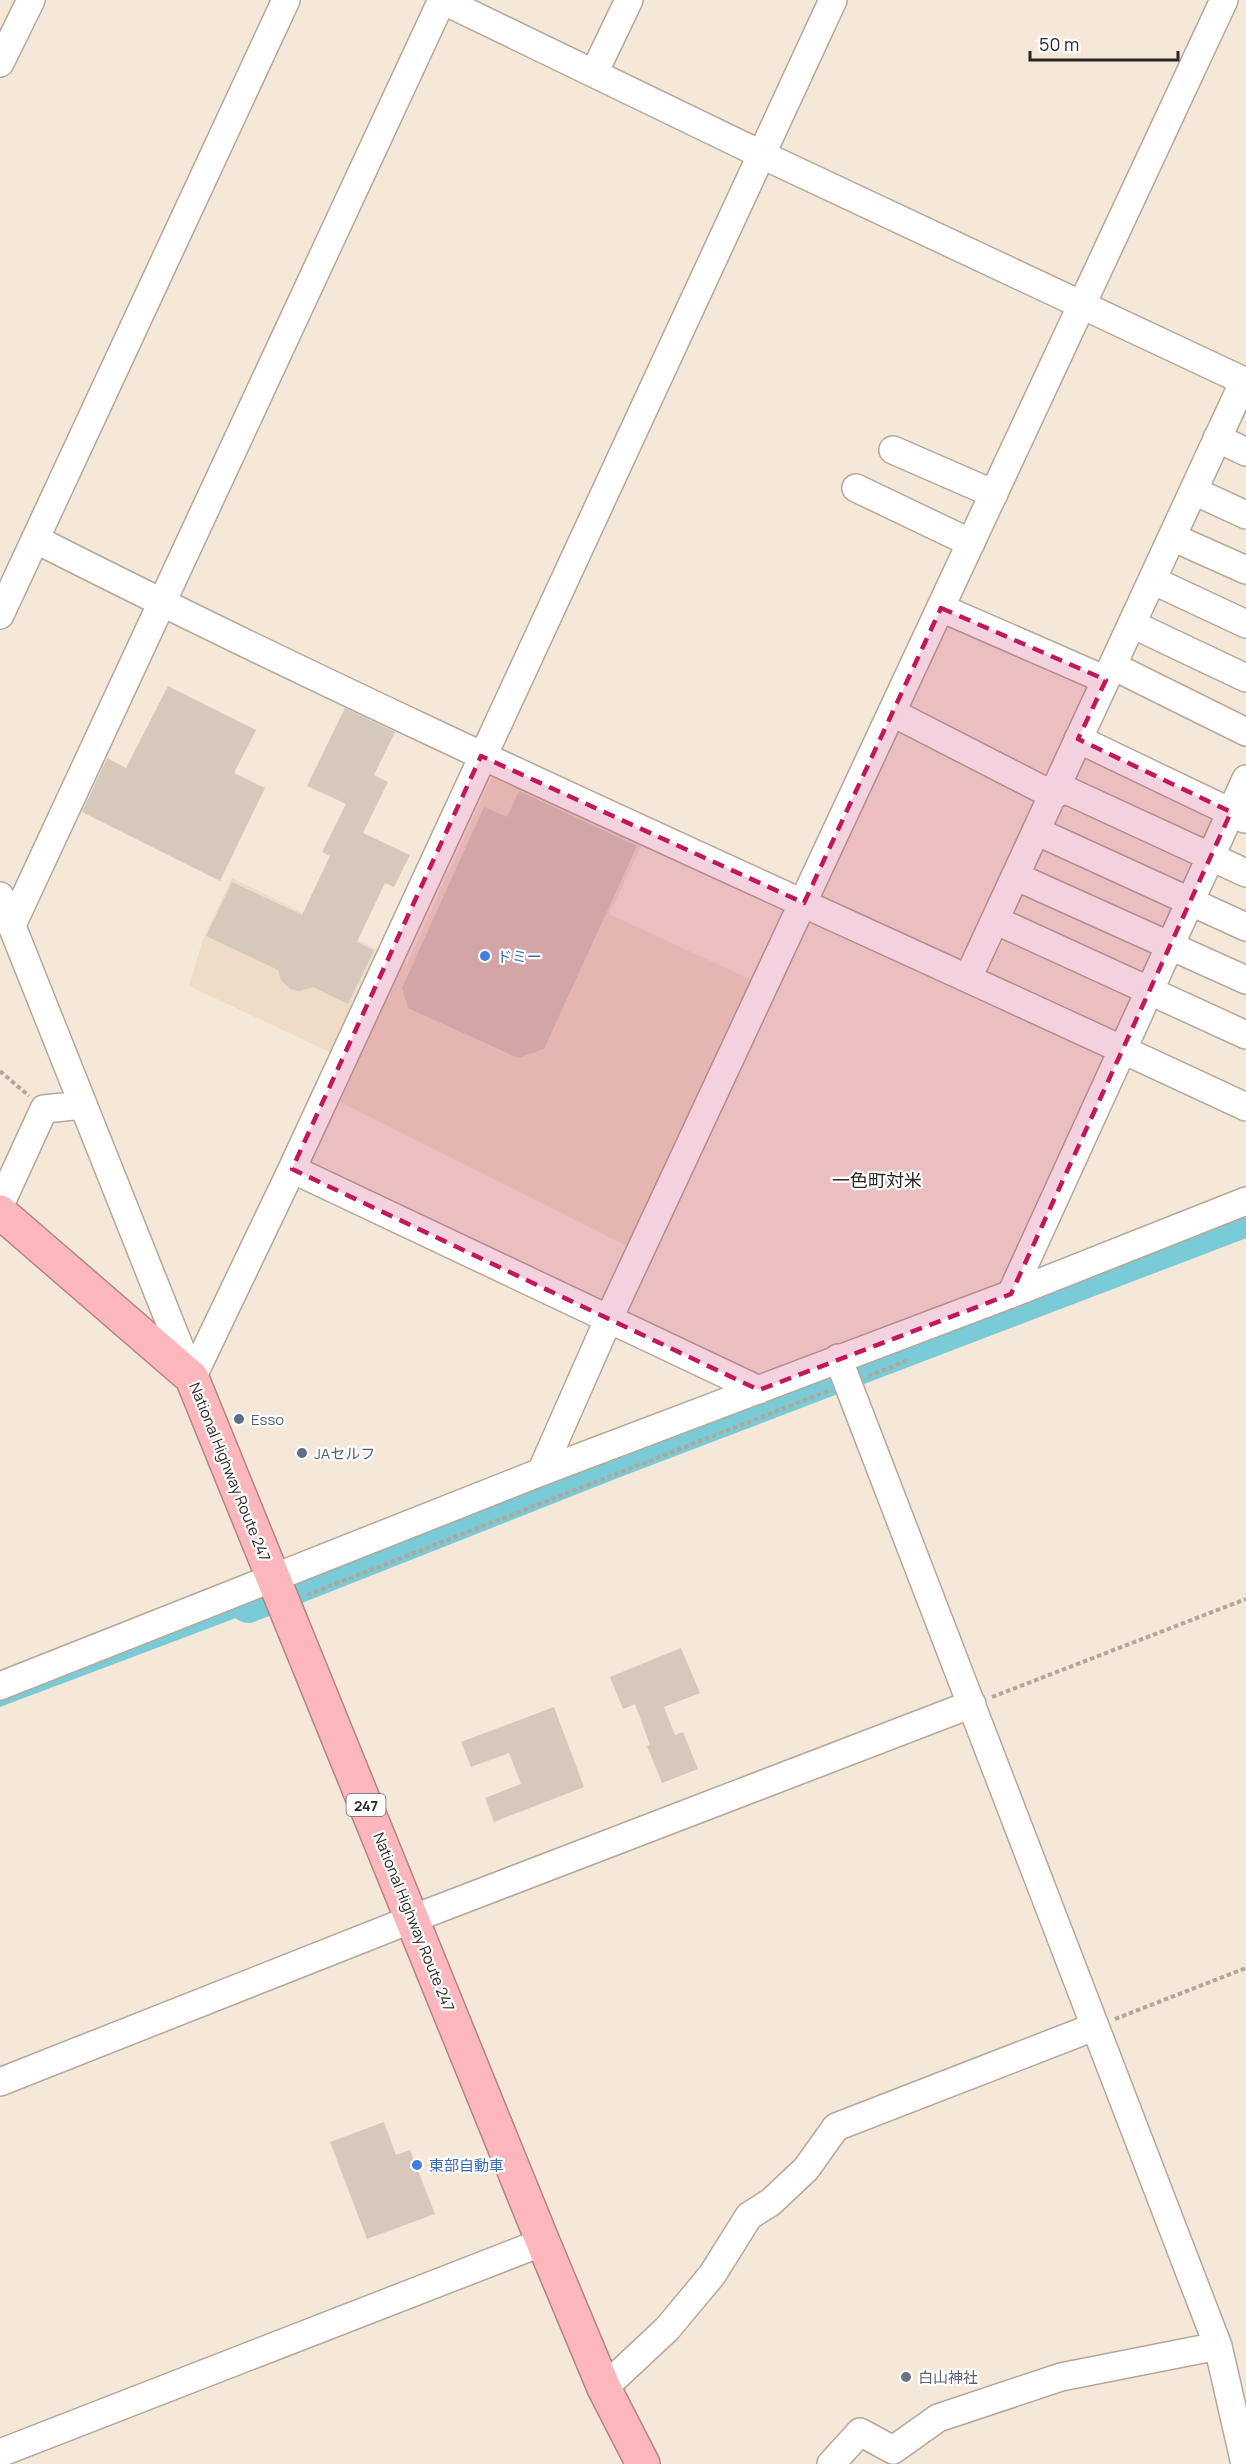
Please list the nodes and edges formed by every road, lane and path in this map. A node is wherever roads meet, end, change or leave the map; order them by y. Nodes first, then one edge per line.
1 (31, 0) edge
2 (286, 0) edge
3 (442, 0) edge
4 (629, 0) edge
5 (833, 0) edge
6 (1224, 0) edge
7 (0, 63) edge
8 (594, 73) junction
9 (762, 154) junction
10 (1082, 305) junction
11 (1245, 382) edge
12 (1217, 438) junction
13 (893, 450) dead end
14 (1246, 452) edge
15 (856, 488) dead end
16 (1194, 491) junction
17 (994, 494) junction
18 (1246, 515) edge
19 (1172, 537) junction
20 (35, 539) junction
21 (971, 543) junction
22 (1246, 570) edge
23 (1152, 580) junction
24 (163, 604) junction
25 (941, 608) junction
26 (0, 615) edge
27 (1132, 624) junction
28 (1246, 624) edge
29 (1109, 673) junction
30 (1246, 678) edge
31 (893, 713) junction
32 (1246, 732) edge
33 (1078, 739) junction
34 (481, 756) junction
35 (1246, 779) edge
36 (1053, 795) junction
37 (1238, 816) edge
38 (1036, 831) junction
39 (1210, 857) junction
40 (1246, 873) edge
41 (1015, 876) junction
42 (0, 896) edge
43 (1190, 900) junction
44 (804, 903) junction
45 (995, 920) junction
46 (12, 925) junction
47 (1246, 927) edge
48 (1170, 944) junction
49 (968, 978) junction
50 (1246, 980) edge
51 (1148, 990) junction
52 (1246, 1035) edge
53 (1121, 1048) junction
54 (0, 1071) edge
55 (83, 1105) junction
56 (1246, 1107) edge
57 (44, 1109) junction
58 (292, 1169) junction
59 (1246, 1201) edge
60 (0, 1205) edge
61 (0, 1212) edge
62 (1011, 1294) junction
63 (609, 1318) junction
64 (838, 1358) junction
65 (192, 1378) junction
66 (847, 1384) junction
67 (759, 1390) junction
68 (542, 1472) junction
69 (279, 1592) junction
70 (1246, 1599) edge
71 (0, 1686) edge
72 (972, 1704) junction
73 (413, 1919) junction
74 (1246, 1968) edge
75 (1094, 2027) junction
76 (0, 2082) edge
77 (543, 2242) junction
78 (1218, 2346) junction
79 (604, 2388) junction
80 (0, 2453) edge
81 (643, 2464) edge
82 (831, 2464) edge
83 (1245, 2464) edge

1 - 7 street
2 - 20 street
3 - 8 street
3 - 24 street
4 - 8 street
5 - 9 street
6 - 10 street
8 - 9 street
9 - 10 street
9 - 34 street
10 - 11 street
10 - 17 street
11 - 12 street
12 - 14 street
12 - 16 street
13 - 17 street
15 - 21 street
16 - 18 street
16 - 19 street
17 - 21 street
19 - 22 street
19 - 23 street
20 - 24 street
20 - 26 street
21 - 25 street
23 - 27 street
23 - 28 street
24 - 34 street
24 - 46 street
25 - 29 street
25 - 31 street
27 - 29 street
27 - 30 street
29 - 32 street
29 - 33 street
31 - 36 street
31 - 44 street
33 - 36 street
33 - 37 street
34 - 44 street
34 - 58 street
35 - 37 street
36 - 38 street
36 - 39 street
37 - 39 street
38 - 41 street
38 - 43 street
39 - 40 street
39 - 43 street
41 - 45 street
41 - 48 street
42 - 46 street
43 - 47 street
43 - 48 street
44 - 49 street
44 - 63 street
45 - 49 street
45 - 51 street
46 - 55 street
48 - 50 street
48 - 51 street
49 - 53 street
51 - 52 street
51 - 53 street
53 - 56 street
53 - 62 street
54 - 57 path
55 - 57 street
55 - 65 street
57 - 60 street
58 - 63 street
58 - 65 street
59 - 62 street
61 - 65 highway, National Highway Route 247 / 247
62 - 64 street
63 - 67 street
63 - 68 street
64 - 66 street
64 - 67 street
65 - 69 highway, National Highway Route 247 / 247
66 - 69 path
66 - 72 street
67 - 68 street
68 - 69 street
69 - 71 street
69 - 73 highway, National Highway Route 247 / 247
70 - 72 path
72 - 73 street
72 - 75 street
73 - 76 street
73 - 77 highway, National Highway Route 247 / 247
74 - 75 path
75 - 78 street
75 - 79 street
77 - 79 highway, National Highway Route 247 / 247
77 - 80 street
78 - 82 street
78 - 83 street
79 - 81 highway, National Highway Route 247 / 247

